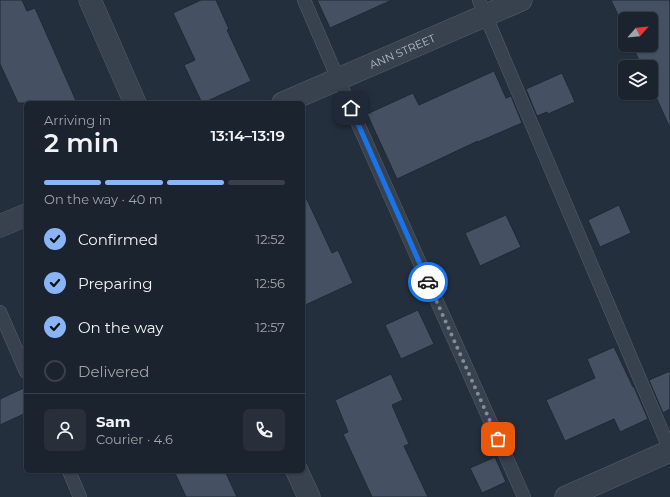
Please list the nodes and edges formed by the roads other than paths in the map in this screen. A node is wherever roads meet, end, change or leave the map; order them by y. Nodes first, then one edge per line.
1 (90, 0) edge
2 (304, 0) edge
3 (521, 0) edge
4 (482, 8) edge
5 (338, 79) junction
6 (134, 101) edge
7 (288, 101) edge
8 (24, 216) edge
9 (0, 226) edge
10 (0, 312) edge
11 (24, 367) edge
12 (670, 451) edge
13 (70, 473) edge
14 (298, 473) edge
15 (80, 497) edge
16 (309, 497) edge
17 (524, 497) edge
18 (566, 497) edge

1 - 6 street
2 - 5 lane
3 - 4 street, ANN STREET
4 - 5 street, ANN STREET
4 - 12 lane
5 - 7 street, ANN STREET
5 - 17 lane
8 - 9 street
10 - 11 lane
12 - 18 street
13 - 15 lane
14 - 16 street

